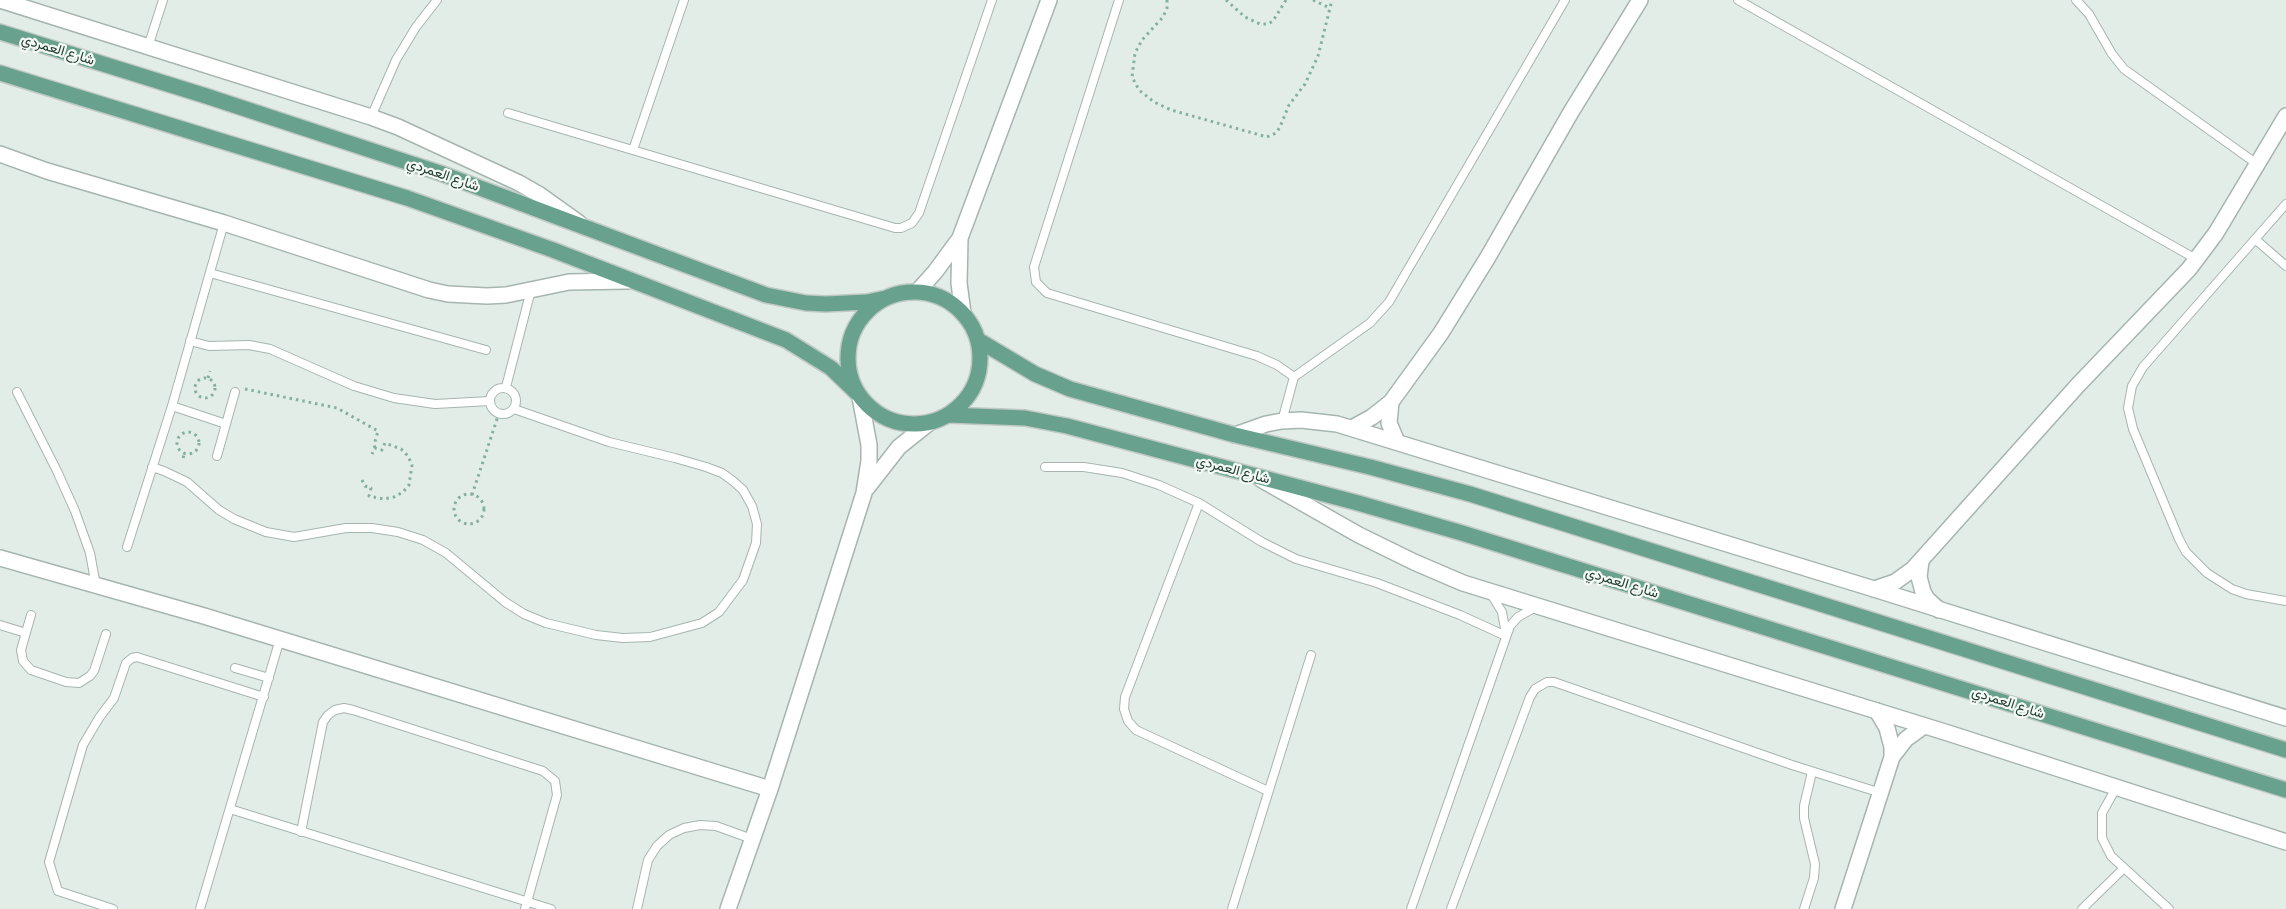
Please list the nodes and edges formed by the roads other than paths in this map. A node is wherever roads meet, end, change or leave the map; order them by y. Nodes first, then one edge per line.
1 (0, 0) edge
2 (163, 0) edge
3 (437, 0) edge
4 (684, 0) edge
5 (992, 0) edge
6 (1049, 0) edge
7 (1119, 0) edge
8 (1565, 0) edge
9 (1640, 0) edge
10 (1738, 0) edge
11 (2076, 0) edge
12 (0, 32) edge
13 (148, 47) junction
14 (0, 73) edge
15 (508, 113) dead end
16 (371, 116) junction
17 (2286, 116) edge
18 (633, 150) junction
19 (0, 154) edge
20 (2258, 164) junction
21 (2286, 204) edge
22 (224, 223) junction
23 (579, 223) junction
24 (960, 238) junction
25 (2255, 239) junction
26 (2196, 259) junction
27 (2286, 266) edge
28 (210, 273) junction
29 (628, 281) junction
30 (531, 290) junction
31 (917, 292) junction
32 (886, 298) junction
33 (963, 313) junction
34 (978, 340) junction
35 (190, 341) junction
36 (486, 350) dead end
37 (1294, 377) junction
38 (506, 387) junction
39 (17, 392) dead end
40 (234, 392) road end
41 (858, 395) junction
42 (490, 401) junction
43 (1391, 402) junction
44 (172, 406) junction
45 (514, 409) junction
46 (948, 415) junction
47 (1282, 421) junction
48 (929, 423) junction
49 (226, 424) junction
50 (1352, 428) junction
51 (1235, 435) junction
52 (1397, 442) junction
53 (217, 456) dead end
54 (1045, 467) dead end
55 (152, 468) junction
56 (1255, 475) junction
57 (864, 493) junction
58 (1199, 503) junction
59 (127, 547) dead end
60 (0, 558) edge
61 (1921, 561) junction
62 (96, 586) junction
63 (1874, 589) junction
64 (1489, 592) junction
65 (2286, 601) edge
66 (1538, 606) junction
67 (1939, 610) junction
68 (31, 614) dead end
69 (0, 625) edge
70 (26, 633) junction
71 (106, 634) dead end
72 (1506, 636) junction
73 (280, 639) junction
74 (1311, 655) dead end
75 (235, 668) dead end
76 (270, 678) junction
77 (264, 697) junction
78 (1877, 711) junction
79 (2286, 718) edge
80 (1924, 726) junction
81 (2286, 750) edge
82 (1892, 756) junction
83 (1812, 772) junction
84 (2116, 788) junction
85 (770, 789) junction
86 (2286, 790) edge
87 (1268, 792) junction
88 (1880, 793) junction
89 (230, 809) junction
90 (301, 832) junction
91 (752, 839) junction
92 (2286, 842) edge
93 (2124, 868) junction
94 (526, 905) edge
95 (113, 909) edge
96 (200, 909) edge
97 (552, 909) edge
98 (637, 909) edge
99 (728, 909) edge
100 (1232, 909) edge
101 (1411, 909) edge
102 (1451, 909) edge
103 (1804, 909) edge
104 (1843, 909) edge
105 (2082, 909) edge
106 (2168, 909) edge

1 - 13 street
2 - 13 lane
3 - 16 lane
4 - 18 lane
5 - 18 lane
6 - 24 street
7 - 37 lane
8 - 37 lane
9 - 43 street
10 - 26 lane
11 - 20 lane
12 - 23 main road, شارع العمردي
13 - 16 street
14 - 29 main road
15 - 18 lane
16 - 23 street
17 - 20 street
19 - 22 street
20 - 26 street
21 - 25 lane
22 - 28 lane
22 - 30 street
23 - 32 main road, شارع العمردي
24 - 31 street
24 - 33 street
25 - 27 lane
25 - 65 lane
26 - 61 street
28 - 35 lane
28 - 36 lane
29 - 30 street
29 - 41 main road
30 - 38 lane
31 - 32 main road
31 - 33 main road
32 - 41 main road
33 - 34 main road
34 - 46 main road
34 - 51 main road
35 - 42 lane
35 - 44 lane
37 - 47 lane
38 - 42 lane
38 - 45 lane
39 - 62 lane
40 - 49 lane
41 - 48 main road
41 - 57 street
42 - 45 lane
43 - 50 street
43 - 52 street
44 - 49 lane
44 - 55 lane
45 - 55 lane
46 - 48 main road
46 - 56 main road, شارع العمردي
47 - 50 street
47 - 51 street
48 - 57 street
49 - 53 lane
50 - 52 street
51 - 81 main road
52 - 63 street
54 - 58 lane
55 - 59 lane
56 - 64 street
56 - 86 main road, شارع العمردي
57 - 85 street
58 - 72 lane
58 - 87 lane
60 - 62 street
61 - 63 street
61 - 67 street
62 - 73 street
63 - 67 street
64 - 66 street
64 - 72 lane
66 - 72 lane
66 - 78 street
67 - 79 street
68 - 70 lane
69 - 70 lane
70 - 71 lane
72 - 101 lane
73 - 76 lane
73 - 85 street
74 - 87 lane
75 - 76 lane
76 - 77 lane
77 - 89 lane
77 - 95 lane
78 - 80 street
78 - 82 street
80 - 82 street
80 - 84 street
82 - 88 street
83 - 88 lane
83 - 102 lane
83 - 103 lane
84 - 92 street
84 - 93 lane
85 - 91 street
87 - 100 lane
88 - 104 street
89 - 90 lane
89 - 96 lane
90 - 94 lane
90 - 94 lane
91 - 98 lane
91 - 99 street
93 - 105 lane
93 - 106 lane
94 - 97 lane

